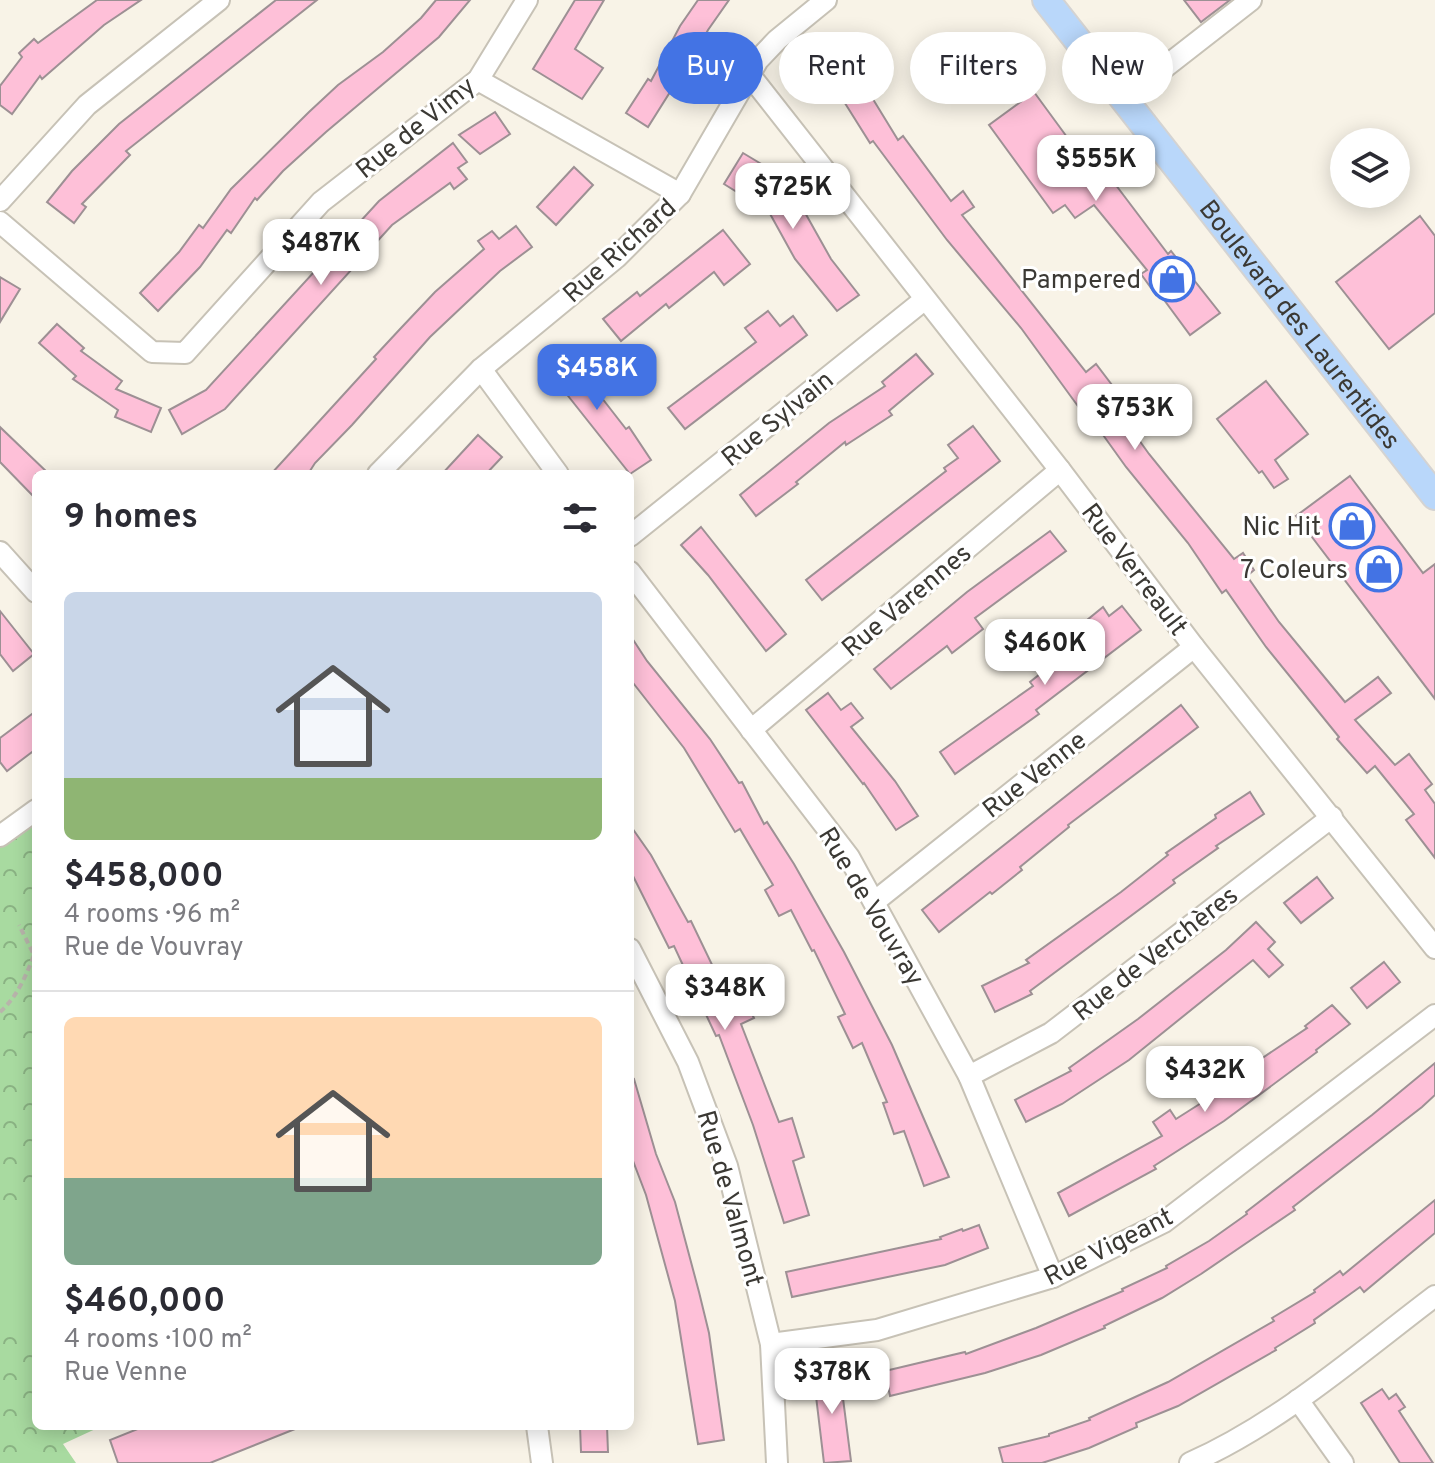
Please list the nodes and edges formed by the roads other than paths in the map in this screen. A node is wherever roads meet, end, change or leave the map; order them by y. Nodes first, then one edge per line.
1 (219, 0) edge
2 (527, 0) edge
3 (826, 0) edge
4 (1046, 0) edge
5 (1251, 0) edge
6 (1071, 32) edge
7 (763, 55) edge
8 (1173, 61) edge
9 (478, 80) junction
10 (763, 92) edge
11 (732, 104) edge
12 (1128, 104) edge
13 (680, 194) junction
14 (0, 201) edge
15 (0, 222) edge
16 (924, 300) junction
17 (481, 369) junction
18 (382, 470) edge
19 (555, 470) edge
20 (1060, 470) junction
21 (1435, 496) edge
22 (634, 533) edge
23 (0, 552) edge
24 (634, 577) edge
25 (32, 588) edge
26 (1194, 647) junction
27 (751, 730) junction
28 (32, 813) edge
29 (1332, 817) junction
30 (0, 836) edge
31 (874, 902) junction
32 (1435, 948) edge
33 (634, 957) edge
34 (1435, 1015) edge
35 (969, 1076) junction
36 (1053, 1277) junction
37 (1435, 1296) edge
38 (771, 1344) junction
39 (1298, 1400) junction
40 (538, 1430) edge
41 (542, 1463) edge
42 (777, 1463) edge
43 (1190, 1463) edge
44 (1343, 1463) edge

1 - 14 street
2 - 9 street, Rue de Vimy
3 - 7 street, Rue Richard
4 - 6 main road, Boulevard des Laurentides
5 - 8 street
9 - 13 street
9 - 15 street, Rue de Vimy
10 - 16 street, Rue Verreault
11 - 13 street, Rue Richard
12 - 21 main road, Boulevard des Laurentides
13 - 17 street, Rue Richard
16 - 20 street, Rue Verreault
16 - 22 street, Rue Sylvain
17 - 18 street, Rue Richard
17 - 19 street
20 - 26 street, Rue Verreault
20 - 27 street, Rue Varennes
23 - 25 street
24 - 27 street, Rue de Vouvray
26 - 29 street, Rue Verreault
26 - 31 street, Rue Venne
27 - 31 street, Rue de Vouvray
28 - 30 street
29 - 32 street, Rue Verreault
29 - 35 street, Rue de Verchères
31 - 35 street, Rue de Vouvray
33 - 38 street, Rue de Valmont
34 - 36 street, Rue Vigeant
35 - 36 street, Rue de Vouvray
36 - 38 street, Rue Vigeant
37 - 39 street
38 - 42 street, Rue de Valmont
39 - 43 street
39 - 44 street
40 - 41 street

